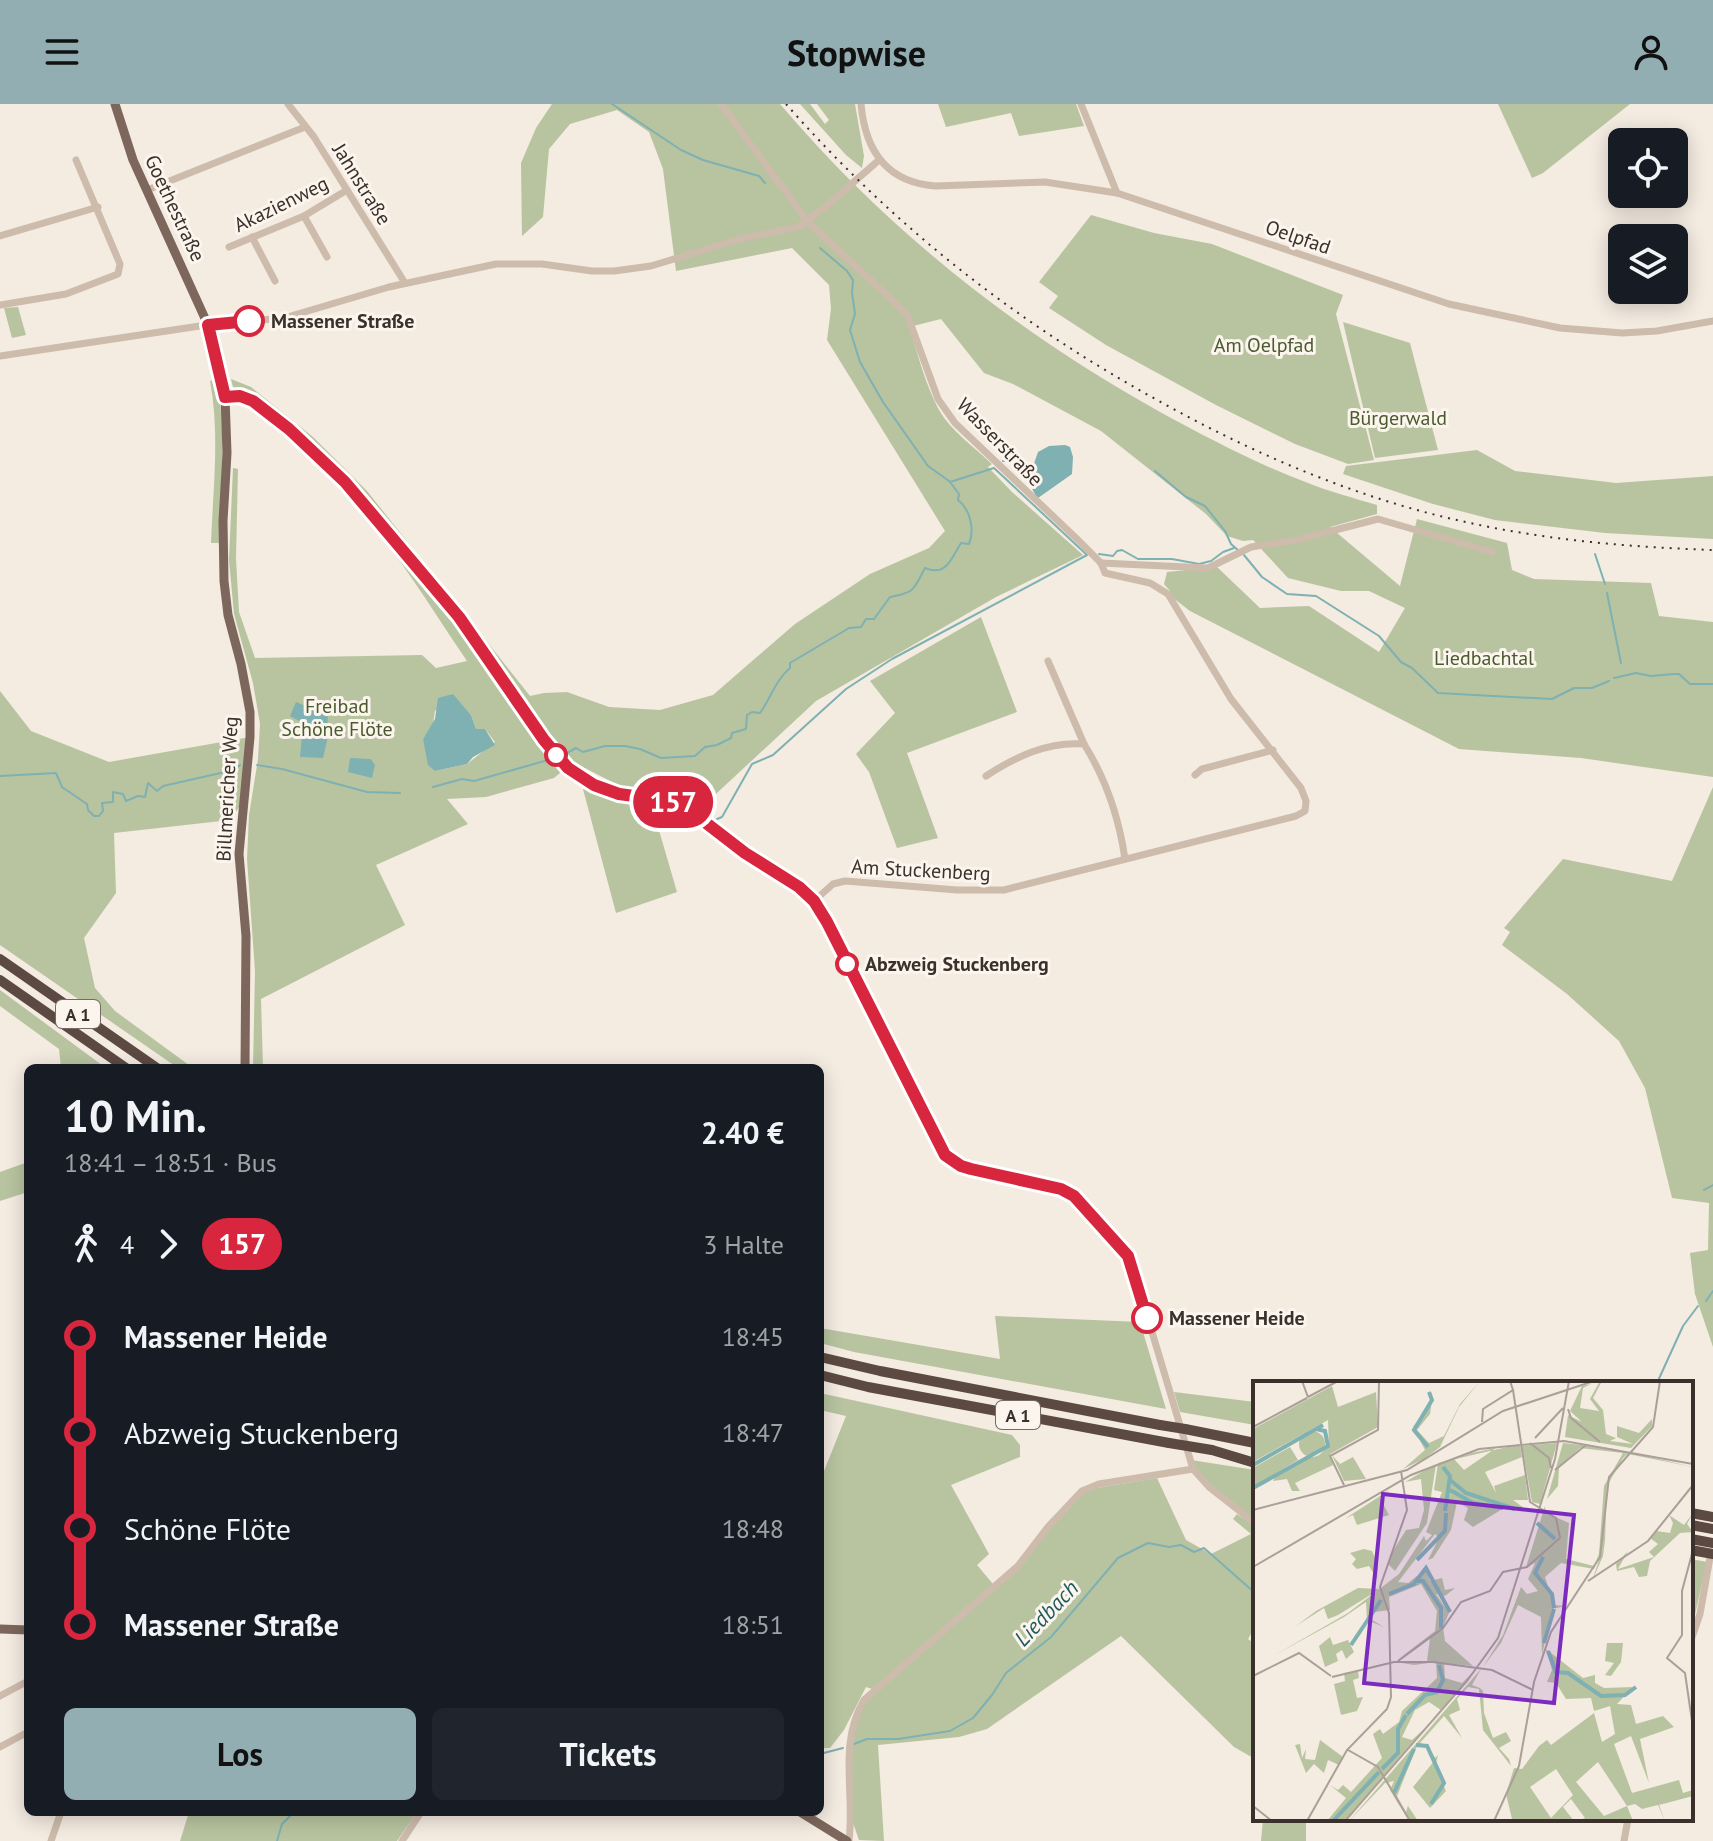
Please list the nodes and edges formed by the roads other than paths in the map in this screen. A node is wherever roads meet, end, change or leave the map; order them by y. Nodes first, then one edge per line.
1 (115, 104) edge
2 (288, 104) edge
3 (721, 104) edge
4 (861, 104) edge
5 (1081, 104) edge
6 (305, 127) junction
7 (76, 160) dead end
8 (879, 160) junction
9 (147, 190) junction
10 (347, 190) junction
11 (1117, 193) junction
12 (98, 207) junction
13 (304, 216) junction
14 (808, 222) junction
15 (0, 236) edge
16 (252, 237) junction
17 (229, 247) dead end
18 (327, 257) dead end
19 (275, 281) dead end
20 (405, 283) junction
21 (0, 293) edge
22 (2, 304) edge
23 (1713, 321) edge
24 (208, 325) junction
25 (0, 356) edge
26 (225, 397) junction
27 (1492, 552) dead end
28 (1101, 566) junction
29 (1048, 661) dead end
30 (1084, 744) junction
31 (1273, 750) junction
32 (1195, 775) dead end
33 (986, 776) dead end
34 (1125, 859) junction
35 (814, 901) junction
36 (0, 959) edge
37 (0, 980) edge
38 (120, 1064) edge
39 (151, 1064) edge
40 (245, 1064) edge
41 (824, 1358) edge
42 (824, 1376) edge
43 (1253, 1443) edge
44 (1253, 1460) edge
45 (1193, 1469) junction
46 (1693, 1513) edge
47 (1713, 1517) edge
48 (1253, 1521) edge
49 (1693, 1525) edge
50 (1713, 1529) edge
51 (1693, 1539) edge
52 (1713, 1543) edge
53 (1693, 1550) edge
54 (1713, 1554) edge
55 (0, 1629) edge
56 (24, 1630) edge
57 (1693, 1634) edge
58 (24, 1683) edge
59 (0, 1696) edge
60 (24, 1734) edge
61 (0, 1747) edge
62 (60, 1816) edge
63 (418, 1816) edge
64 (807, 1816) edge
65 (1628, 1821) edge
66 (51, 1841) edge
67 (402, 1841) edge
68 (848, 1841) edge
69 (1624, 1841) edge

1 - 9 main road, Goethestraße
2 - 6 street, Jahnstraße
3 - 14 street, Wasserstraße
4 - 8 street
5 - 11 street
6 - 9 street
6 - 10 street, Jahnstraße
7 - 12 street
8 - 11 street, Oelpfad
8 - 14 street
9 - 24 main road, Goethestraße
10 - 13 street, Akazienweg
10 - 20 street, Jahnstraße
11 - 23 street, Oelpfad
12 - 15 street
12 - 22 street
13 - 16 street, Akazienweg
13 - 18 street
14 - 20 street
14 - 28 street, Wasserstraße
16 - 17 street, Akazienweg
16 - 19 street
20 - 24 street
21 - 22 street
24 - 25 street
24 - 26 main road, Billmericher Weg
26 - 35 street
26 - 40 main road, Billmericher Weg
27 - 28 street
28 - 31 street, Am Stuckenberg
29 - 30 street
30 - 33 street
30 - 34 street
31 - 32 street
31 - 34 street, Am Stuckenberg
34 - 35 street, Am Stuckenberg
35 - 45 street
36 - 39 highway, A 1
37 - 38 highway, A 1
41 - 43 highway, A 1, bridge
42 - 44 highway, A 1, bridge
45 - 48 street
45 - 68 street
46 - 47 highway
49 - 50 highway
51 - 52 highway
52 - 57 street
53 - 54 highway, bridge
55 - 56 main road
58 - 59 street
60 - 61 street
62 - 66 street
63 - 67 street
64 - 68 main road
65 - 69 street

